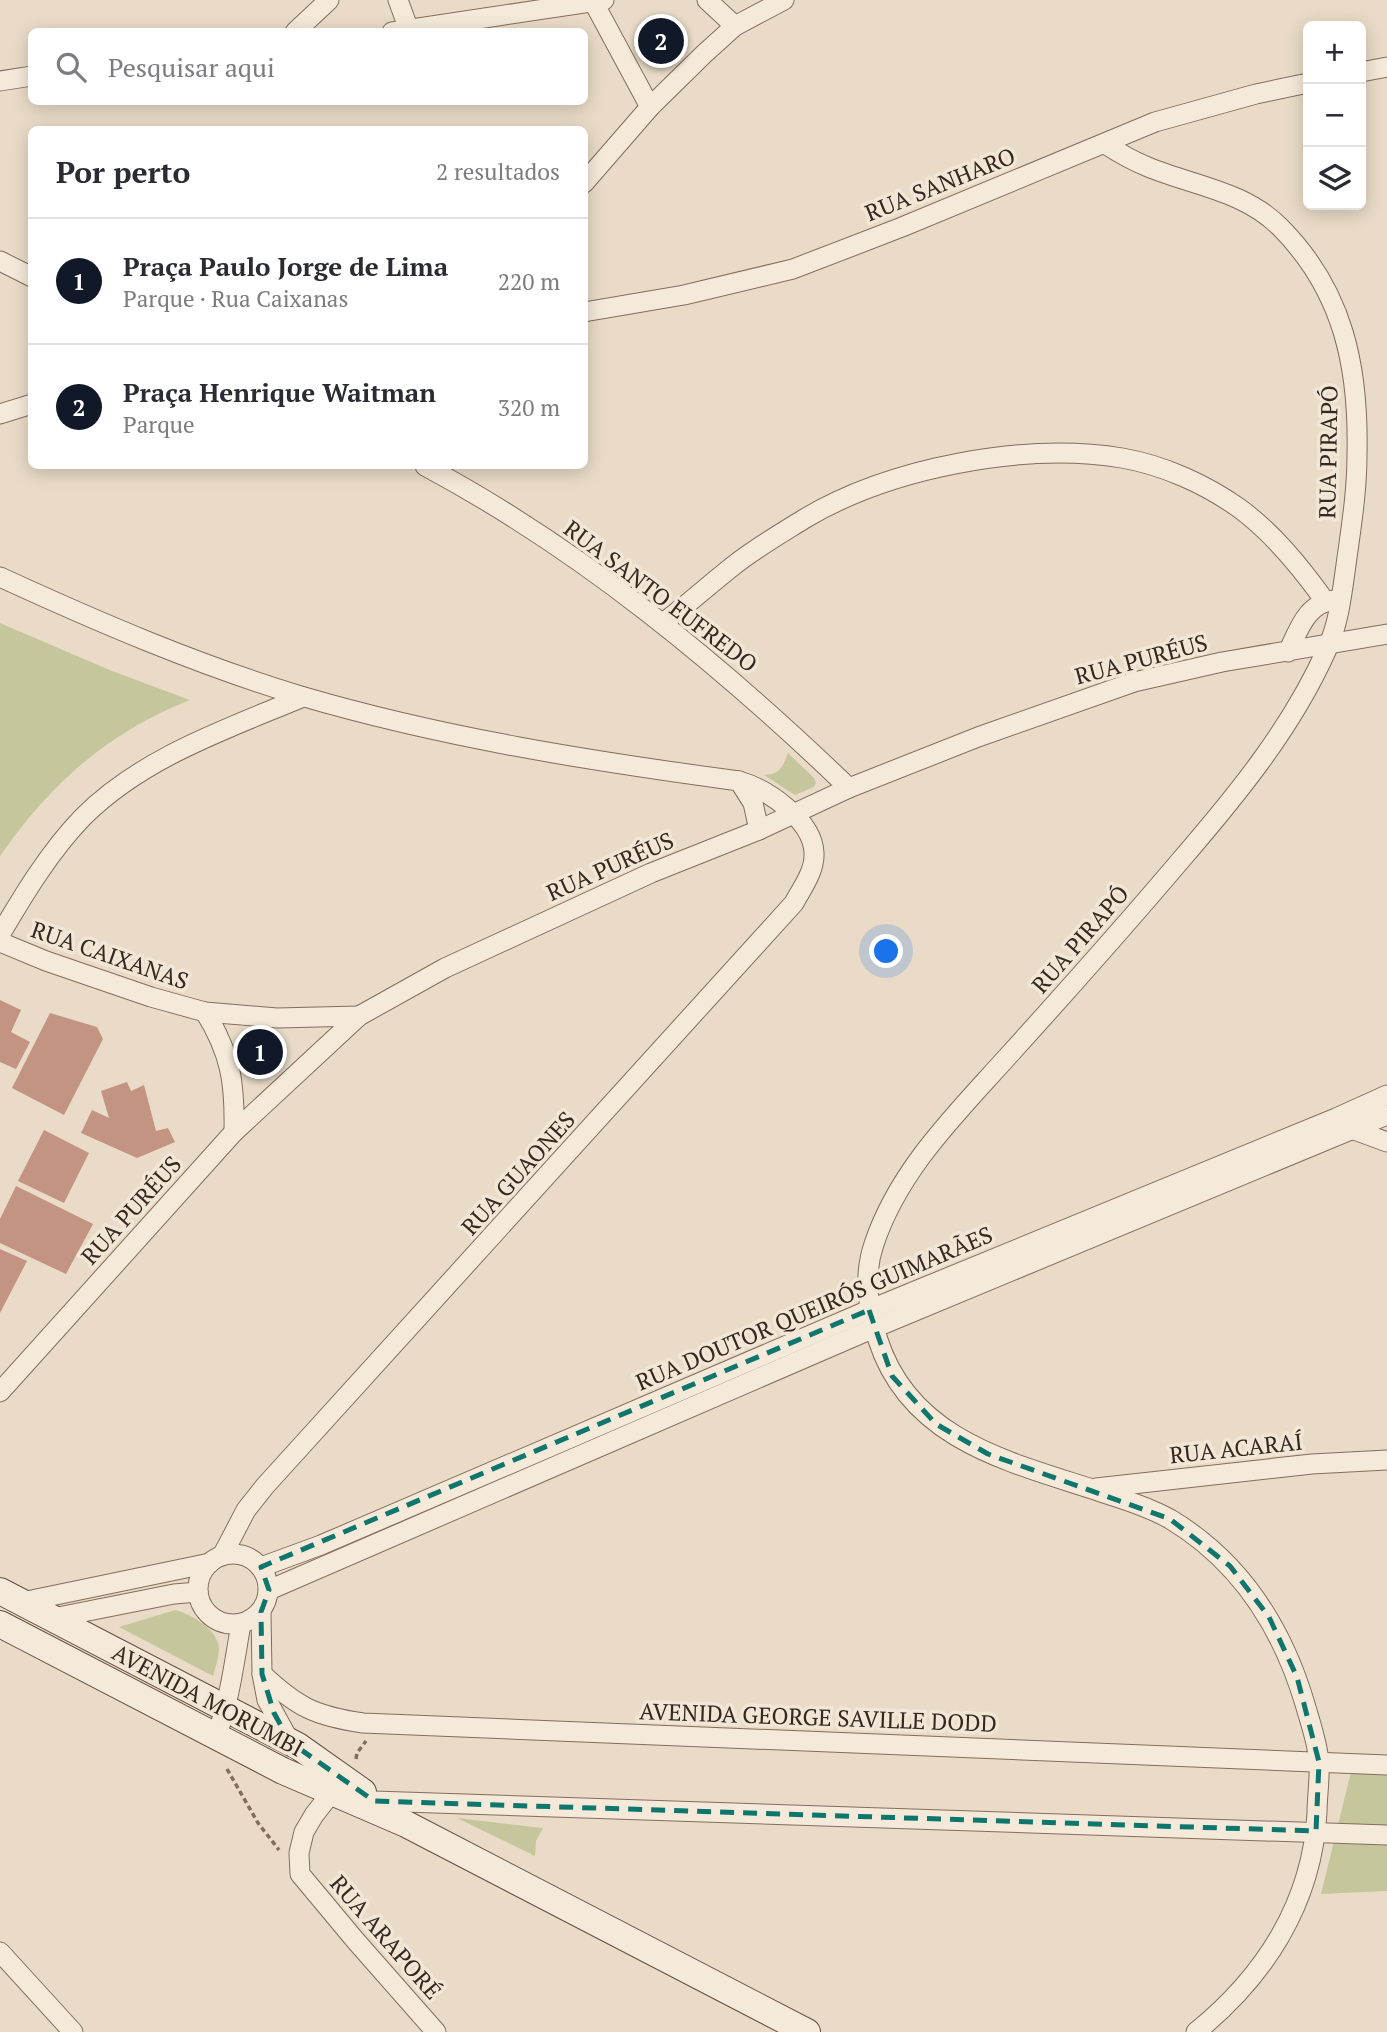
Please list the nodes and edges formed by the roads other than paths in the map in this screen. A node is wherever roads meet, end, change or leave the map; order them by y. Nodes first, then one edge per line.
1 (328, 0) edge
2 (398, 0) edge
3 (707, 0) edge
4 (784, 0) edge
5 (599, 1) edge
6 (735, 26) junction
7 (299, 28) edge
8 (401, 28) edge
9 (421, 28) edge
10 (1387, 67) edge
11 (1366, 71) edge
12 (28, 76) edge
13 (0, 80) edge
14 (1303, 84) edge
15 (650, 107) junction
16 (1105, 144) junction
17 (588, 178) edge
18 (0, 261) edge
19 (28, 275) edge
20 (588, 311) edge
21 (28, 405) edge
22 (0, 414) edge
23 (431, 469) edge
24 (0, 577) edge
25 (1333, 601) junction
26 (663, 623) junction
27 (1387, 634) edge
28 (1330, 644) junction
29 (1288, 652) junction
30 (303, 696) junction
31 (739, 781) junction
32 (849, 788) junction
33 (793, 815) junction
34 (758, 830) junction
35 (0, 935) edge
36 (0, 942) edge
37 (205, 1013) junction
38 (359, 1016) junction
39 (1387, 1095) edge
40 (1387, 1115) edge
41 (1336, 1118) junction
42 (1353, 1130) junction
43 (234, 1132) junction
44 (1387, 1142) edge
45 (872, 1319) junction
46 (0, 1392) edge
47 (1387, 1460) edge
48 (1091, 1488) junction
49 (216, 1559) junction
50 (261, 1567) junction
51 (268, 1590) junction
52 (198, 1592) junction
53 (11, 1596) edge
54 (261, 1612) junction
55 (53, 1618) junction
56 (0, 1623) edge
57 (241, 1624) junction
58 (262, 1674) junction
59 (226, 1708) junction
60 (216, 1737) junction
61 (289, 1742) junction
62 (1319, 1762) junction
63 (1387, 1765) edge
64 (343, 1777) junction
65 (374, 1801) junction
66 (406, 1824) junction
67 (1316, 1831) junction
68 (1387, 1835) edge
69 (0, 1952) edge
70 (73, 2032) edge
71 (436, 2032) edge
72 (807, 2032) edge
73 (1196, 2032) edge

1 - 7 street
2 - 8 street
3 - 6 street
4 - 6 street
5 - 9 street
5 - 15 street
6 - 15 street
10 - 11 street
12 - 13 street
14 - 16 street, RUA SANHARO
15 - 17 street
16 - 20 street, RUA SANHARO
16 - 25 street, RUA PIRAPÓ
18 - 19 street
21 - 22 street
23 - 26 street, RUA SANTO EUFREDO
24 - 30 street
25 - 26 street
25 - 28 street, RUA PIRAPÓ
25 - 29 street
26 - 32 street, RUA SANTO EUFREDO
27 - 28 street, RUA PURÉUS
28 - 29 street, RUA PURÉUS
28 - 45 street, RUA PIRAPÓ
29 - 32 street, RUA PURÉUS
30 - 31 street
30 - 35 street
31 - 33 street
31 - 34 street
32 - 33 street, RUA PURÉUS
33 - 34 street, RUA PURÉUS
33 - 49 street, RUA GUAONES
34 - 38 street, RUA PURÉUS
36 - 37 street, RUA CAIXANAS
37 - 38 street, RUA CAIXANAS
37 - 43 street, RUA CAIXANAS
38 - 43 street, RUA PURÉUS
39 - 41 street, RUA DOUTOR QUEIRÓS GUIMARÃES
40 - 42 street, RUA DOUTOR QUEIRÓS GUIMARÃES
41 - 42 street
41 - 45 street, RUA DOUTOR QUEIRÓS GUIMARÃES
42 - 44 street
42 - 45 street, RUA DOUTOR QUEIRÓS GUIMARÃES
43 - 46 street, RUA PURÉUS
45 - 48 street, RUA PIRAPÓ
45 - 50 street, RUA DOUTOR QUEIRÓS GUIMARÃES
45 - 51 street, RUA DOUTOR QUEIRÓS GUIMARÃES
47 - 48 street, RUA ACARAÍ
48 - 62 street, RUA PIRAPÓ
49 - 50 street
49 - 52 street
49 - 53 street
50 - 51 street
51 - 54 street
52 - 55 street
52 - 57 street
53 - 55 main road, AVENIDA MORUMBI
54 - 57 street
54 - 58 street
55 - 56 main road
55 - 59 main road, AVENIDA MORUMBI
56 - 60 main road, AVENIDA MORUMBI
57 - 59 street
58 - 61 street
58 - 62 street, AVENIDA GEORGE SAVILLE DODD
59 - 60 street
59 - 61 main road, AVENIDA MORUMBI
60 - 64 main road, AVENIDA MORUMBI
61 - 64 main road, AVENIDA MORUMBI
62 - 63 street, AVENIDA GEORGE SAVILLE DODD
62 - 67 street, RUA PIRAPÓ
64 - 65 main road, AVENIDA MORUMBI
64 - 66 main road, AVENIDA MORUMBI
64 - 71 street, RUA ARAPORÉ
65 - 66 main road, AVENIDA MORUMBI
65 - 67 street
66 - 72 main road, AVENIDA MORUMBI
67 - 68 street
67 - 73 street, RUA PIRAPÓ
69 - 70 street

